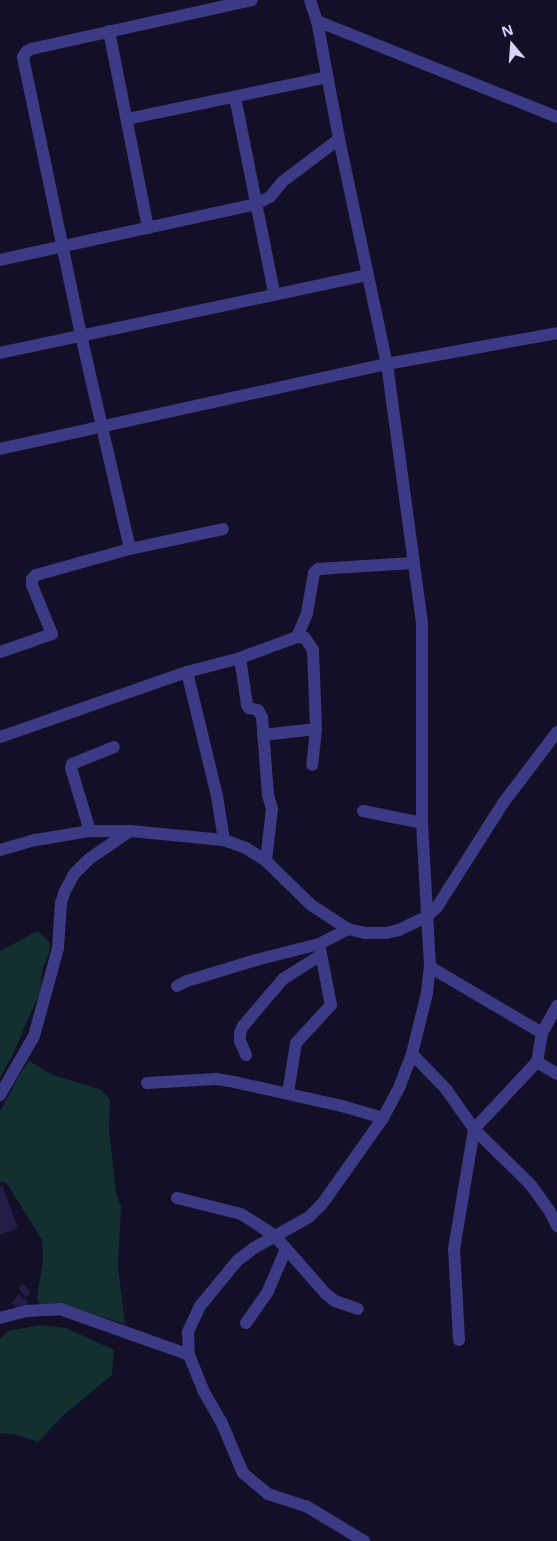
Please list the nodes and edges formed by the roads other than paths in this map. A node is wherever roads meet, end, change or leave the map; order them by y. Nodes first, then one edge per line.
1 (252, 0) edge
2 (310, 0) edge
3 (317, 21) junction
4 (109, 31) junction
5 (328, 77) junction
6 (235, 97) junction
7 (557, 118) edge
8 (128, 119) junction
9 (339, 138) junction
10 (256, 204) junction
11 (148, 228) junction
12 (62, 247) junction
13 (0, 260) edge
14 (368, 275) junction
15 (274, 293) junction
16 (557, 333) edge
17 (81, 335) junction
18 (0, 353) edge
19 (387, 364) junction
20 (102, 428) junction
21 (0, 449) edge
22 (223, 528) dead end
23 (130, 549) junction
24 (413, 563) junction
25 (297, 637) junction
26 (0, 652) edge
27 (240, 658) junction
28 (187, 672) junction
29 (316, 730) junction
30 (557, 732) edge
31 (263, 735) junction
32 (0, 737) edge
33 (114, 747) dead end
34 (312, 765) dead end
35 (364, 811) dead end
36 (422, 823) junction
37 (90, 831) junction
38 (130, 831) junction
39 (224, 840) junction
40 (0, 850) edge
41 (266, 860) junction
42 (426, 917) junction
43 (348, 930) junction
44 (320, 950) junction
45 (430, 967) junction
46 (177, 986) dead end
47 (557, 1006) edge
48 (542, 1033) junction
49 (412, 1054) junction
50 (246, 1055) dead end
51 (537, 1062) junction
52 (557, 1074) edge
53 (147, 1083) dead end
54 (288, 1093) junction
55 (0, 1095) edge
56 (383, 1118) junction
57 (474, 1129) junction
58 (177, 1198) dead end
59 (557, 1226) edge
60 (275, 1236) junction
61 (286, 1249) junction
62 (358, 1309) dead end
63 (0, 1318) edge
64 (246, 1324) dead end
65 (459, 1340) dead end
66 (189, 1355) junction
67 (364, 1541) edge

1 - 4 street
2 - 3 street
3 - 5 street
3 - 7 street
4 - 8 street
4 - 12 street
5 - 6 street
5 - 9 street
6 - 8 street
6 - 10 street
8 - 11 street
9 - 10 street
9 - 14 street
10 - 11 street
10 - 15 street
11 - 12 street
12 - 13 street
12 - 17 street
14 - 15 street
14 - 19 street
15 - 17 street
16 - 19 street
17 - 18 street
17 - 20 street
19 - 20 street
19 - 24 street
20 - 21 street
20 - 23 street
22 - 23 street
23 - 26 street
24 - 25 street
24 - 36 street
25 - 27 street
25 - 29 street
27 - 28 street
27 - 31 street
28 - 32 street
28 - 39 street
29 - 31 street
29 - 34 street
30 - 42 street
31 - 41 street
33 - 37 street
35 - 36 street
36 - 42 street
37 - 38 street
37 - 40 street
38 - 39 street
38 - 55 street
39 - 41 street
41 - 43 street
42 - 43 street
42 - 45 street
43 - 44 street
44 - 46 street
44 - 50 street
44 - 54 street
45 - 48 street
45 - 49 street
47 - 48 street
48 - 51 street
49 - 56 street
49 - 57 street
51 - 52 street
51 - 57 street
53 - 54 street
54 - 56 street
56 - 60 street
57 - 59 street
57 - 65 street
58 - 60 street
60 - 61 street
60 - 66 street
61 - 62 street
61 - 64 street
63 - 66 street
66 - 67 street

